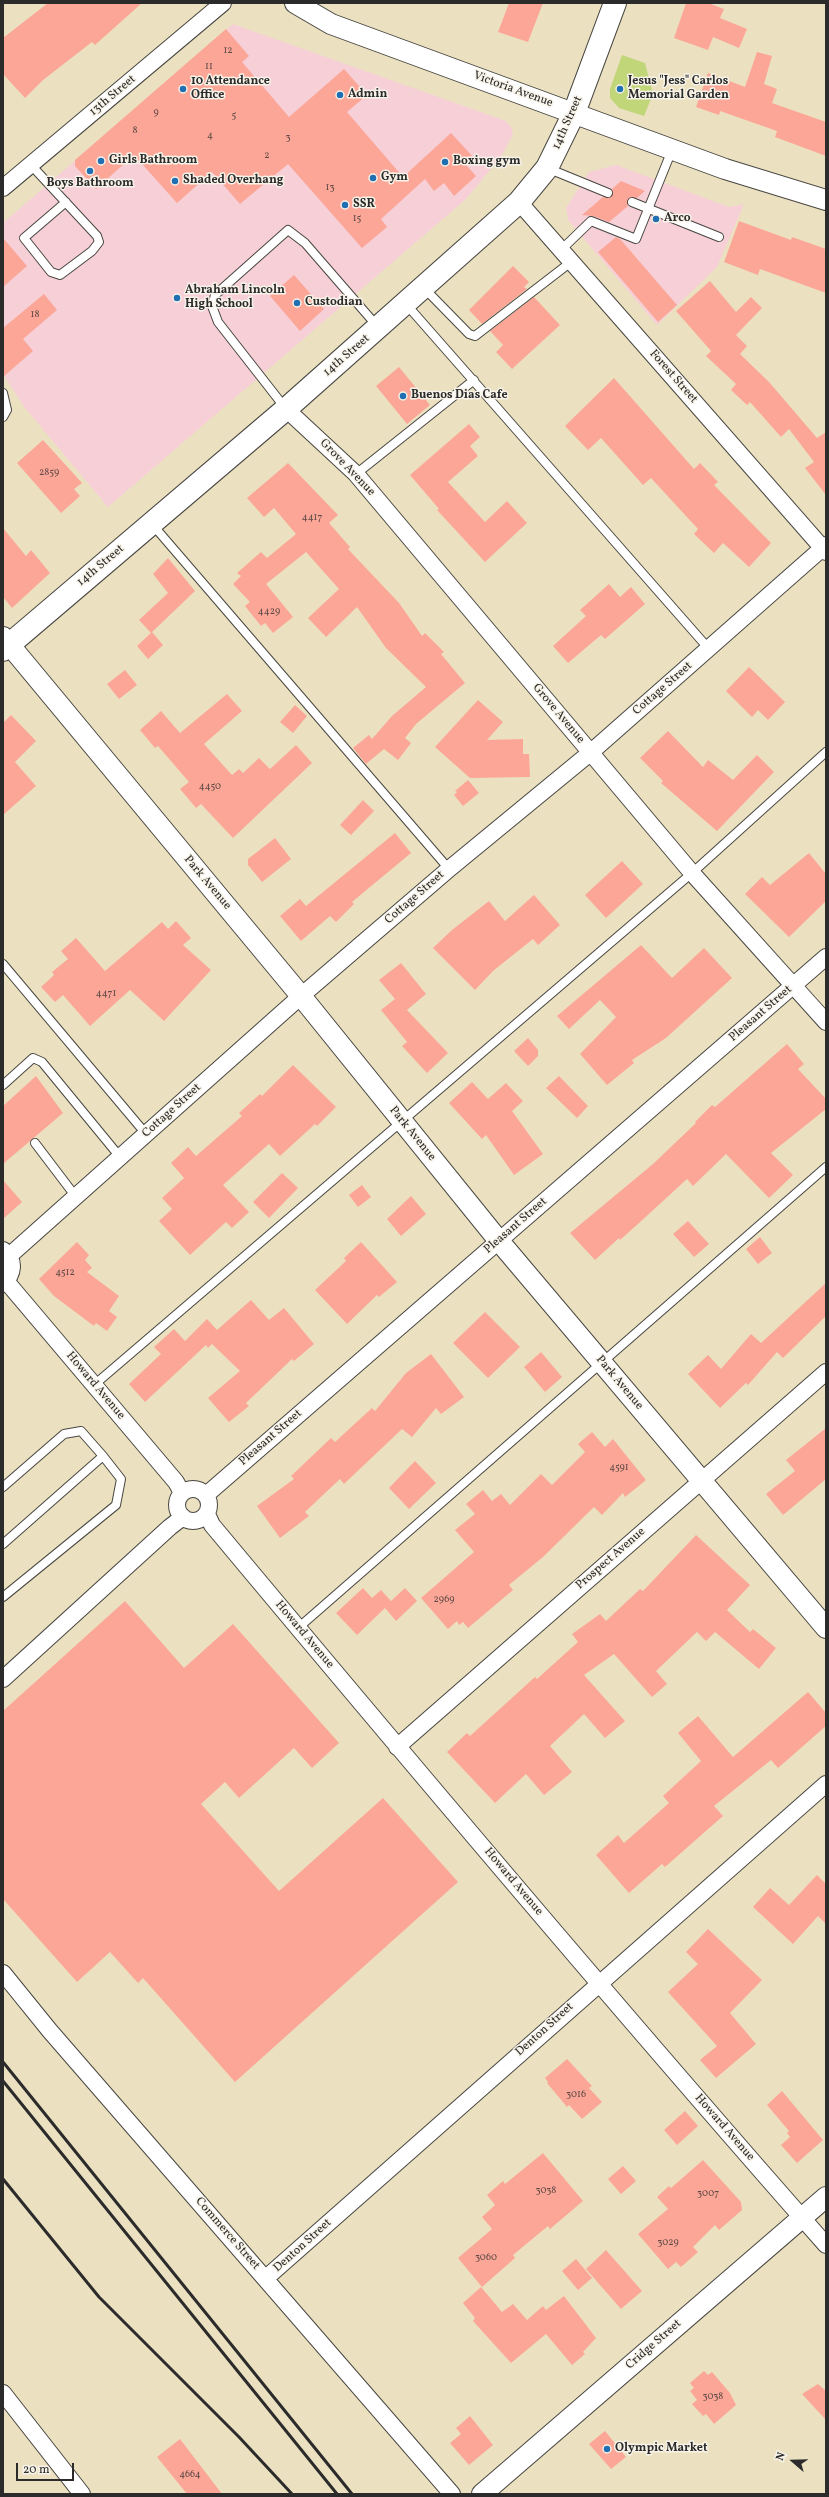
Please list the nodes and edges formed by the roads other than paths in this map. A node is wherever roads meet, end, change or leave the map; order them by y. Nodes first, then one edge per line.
1 (223, 3) edge
2 (295, 3) edge
3 (615, 3) edge
4 (574, 113) junction
5 (672, 149) junction
6 (31, 165) junction
7 (547, 168) junction
8 (3, 188) edge
9 (608, 193) dead end
10 (826, 200) edge
11 (66, 202) junction
12 (519, 202) junction
13 (632, 202) dead end
14 (648, 209) junction
15 (719, 237) dead end
16 (566, 256) junction
17 (424, 288) junction
18 (406, 304) junction
19 (379, 328) junction
20 (474, 380) junction
21 (3, 393) edge
22 (286, 409) junction
23 (3, 417) edge
24 (356, 474) junction
25 (152, 523) junction
26 (825, 548) edge
27 (5, 644) edge
28 (709, 649) junction
29 (590, 752) junction
30 (826, 752) edge
31 (449, 869) junction
32 (692, 873) junction
33 (826, 958) edge
34 (3, 964) edge
35 (794, 985) junction
36 (301, 996) junction
37 (826, 1022) edge
38 (3, 1085) edge
39 (402, 1120) junction
40 (146, 1134) junction
41 (35, 1143) dead end
42 (120, 1157) junction
43 (826, 1167) edge
44 (76, 1197) junction
45 (499, 1241) junction
46 (6, 1253) edge
47 (4, 1282) edge
48 (601, 1362) junction
49 (826, 1372) edge
50 (94, 1385) junction
51 (103, 1456) junction
52 (700, 1480) junction
53 (3, 1487) edge
54 (182, 1493) junction
55 (206, 1495) junction
56 (207, 1514) junction
57 (183, 1517) junction
58 (3, 1544) edge
59 (3, 1598) edge
60 (298, 1628) junction
61 (826, 1628) edge
62 (3, 1679) edge
63 (397, 1747) junction
64 (826, 1784) edge
65 (3, 1973) edge
66 (598, 1983) junction
67 (826, 2197) edge
68 (802, 2218) junction
69 (826, 2245) edge
70 (266, 2278) junction
71 (3, 2393) edge
72 (82, 2494) edge
73 (452, 2494) edge
74 (482, 2494) edge

1 - 6 street, 13th Street
2 - 4 street, Victoria Avenue
3 - 4 main road, 14th Street
4 - 5 street, Victoria Avenue
4 - 7 main road, 14th Street
5 - 10 street, Victoria Avenue
5 - 14 lane
6 - 8 street, 13th Street
6 - 11 lane
7 - 9 lane
7 - 12 main road, 14th Street
11 - 11 lane
12 - 16 street, Forest Street
12 - 17 main road, 14th Street
13 - 14 lane
14 - 15 lane
14 - 16 lane
16 - 17 lane
16 - 26 street, Forest Street
17 - 18 main road, 14th Street
18 - 19 main road, 14th Street
18 - 20 lane
19 - 22 main road, 14th Street
19 - 22 lane
20 - 24 lane
20 - 28 lane
21 - 23 lane
22 - 24 street, Grove Avenue
22 - 25 main road, 14th Street
24 - 29 street, Grove Avenue
25 - 27 main road, 14th Street
25 - 31 lane
26 - 28 street, Cottage Street
27 - 36 street, Park Avenue
28 - 29 street, Cottage Street
29 - 31 street, Cottage Street
29 - 32 street, Grove Avenue
30 - 32 lane
31 - 36 street, Cottage Street
32 - 35 street, Grove Avenue
32 - 39 lane
33 - 35 street, Pleasant Street
34 - 40 lane
35 - 37 street, Grove Avenue
35 - 45 street, Pleasant Street
36 - 39 street, Park Avenue
36 - 40 street, Cottage Street
38 - 42 lane
39 - 45 street, Park Avenue
39 - 50 lane
40 - 42 street, Cottage Street
41 - 44 lane
42 - 44 street, Cottage Street
43 - 48 lane
44 - 46 street, Cottage Street
45 - 48 street, Park Avenue
45 - 55 street, Pleasant Street
46 - 47 street
47 - 50 street, Howard Avenue
48 - 52 street, Park Avenue
48 - 60 lane
49 - 52 street, Prospect Avenue
50 - 54 street, Howard Avenue
51 - 53 lane
51 - 58 lane
51 - 59 lane
52 - 61 street, Park Avenue
52 - 63 street, Prospect Avenue
54 - 55 street
54 - 57 street
55 - 56 street
56 - 57 street
56 - 60 street, Howard Avenue
57 - 62 street
60 - 63 street, Howard Avenue
63 - 66 street, Howard Avenue
64 - 66 street, Denton Street
65 - 70 street, Commerce Street
66 - 68 street, Howard Avenue
66 - 70 street, Denton Street
67 - 68 street, Cridge Street
68 - 69 street, Howard Avenue
68 - 74 street, Cridge Street
70 - 73 street, Commerce Street
71 - 72 street

